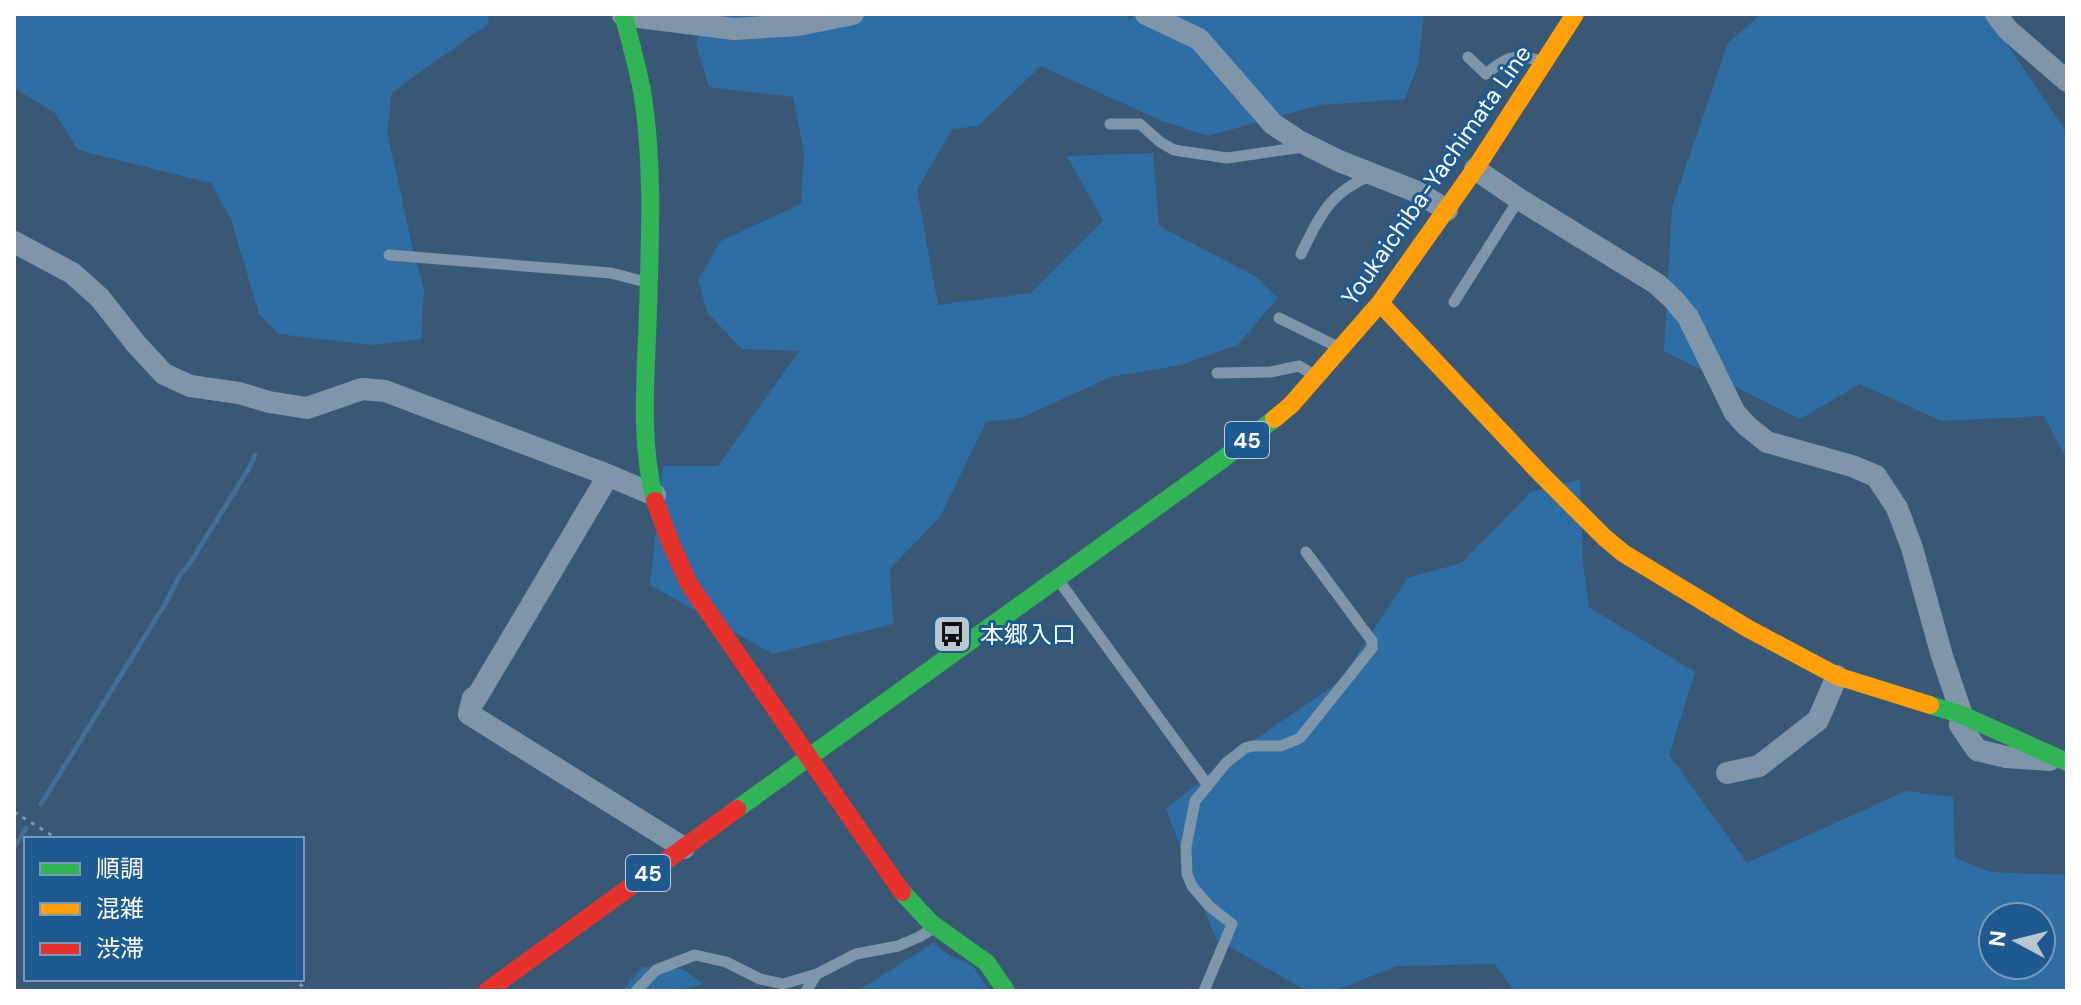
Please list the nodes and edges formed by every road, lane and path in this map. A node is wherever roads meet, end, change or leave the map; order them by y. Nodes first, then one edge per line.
1 (853, 14) edge
2 (1146, 14) edge
3 (1575, 14) edge
4 (1996, 14) edge
5 (623, 15) edge
6 (1468, 57) dead end
7 (1544, 62) junction
8 (2067, 81) edge
9 (1110, 124) dead end
10 (1307, 146) junction
11 (1475, 169) junction
12 (1373, 175) junction
13 (1519, 199) junction
14 (1447, 210) junction
15 (14, 242) edge
16 (1301, 254) dead end
17 (389, 255) dead end
18 (649, 283) junction
19 (1454, 302) dead end
20 (1380, 303) junction
21 (1279, 318) dead end
22 (1342, 349) junction
23 (1217, 373) dead end
24 (1316, 376) junction
25 (608, 476) junction
26 (655, 495) junction
27 (1306, 552) dead end
28 (1057, 578) junction
29 (1837, 676) junction
30 (1962, 715) junction
31 (809, 756) junction
32 (2064, 761) edge
33 (1727, 773) dead end
34 (1207, 784) junction
35 (14, 812) edge
36 (55, 837) edge
37 (684, 848) junction
38 (935, 926) junction
39 (817, 974) junction
40 (487, 991) edge
41 (636, 991) edge
42 (806, 991) edge
43 (1006, 991) edge
44 (1204, 991) edge

1 - 5 street
2 - 10 street
3 - 7 street, Youkaichiba-Yachimata Line / 45
4 - 8 street
5 - 18 street
6 - 7 lane
7 - 11 street, Youkaichiba-Yachimata Line / 45
9 - 10 lane
10 - 12 street
11 - 13 street
11 - 14 street, Youkaichiba-Yachimata Line / 45
12 - 14 street
12 - 16 lane
13 - 19 lane
13 - 30 street
14 - 20 street, Youkaichiba-Yachimata Line / 45
15 - 25 street
17 - 18 lane
18 - 26 street
20 - 22 street, Youkaichiba-Yachimata Line / 45
20 - 29 street
21 - 22 lane
22 - 24 street, Youkaichiba-Yachimata Line / 45
23 - 24 lane
24 - 28 street, Youkaichiba-Yachimata Line / 45
25 - 26 street
25 - 37 street
26 - 31 street
27 - 34 lane
28 - 31 street, Youkaichiba-Yachimata Line / 45
28 - 34 lane
29 - 30 street
29 - 33 street
30 - 32 street
31 - 37 street, Youkaichiba-Yachimata Line / 45
31 - 38 street
34 - 44 lane
35 - 36 path
37 - 40 street, Youkaichiba-Yachimata Line / 45
38 - 39 lane
38 - 43 street
39 - 41 lane
39 - 42 lane

